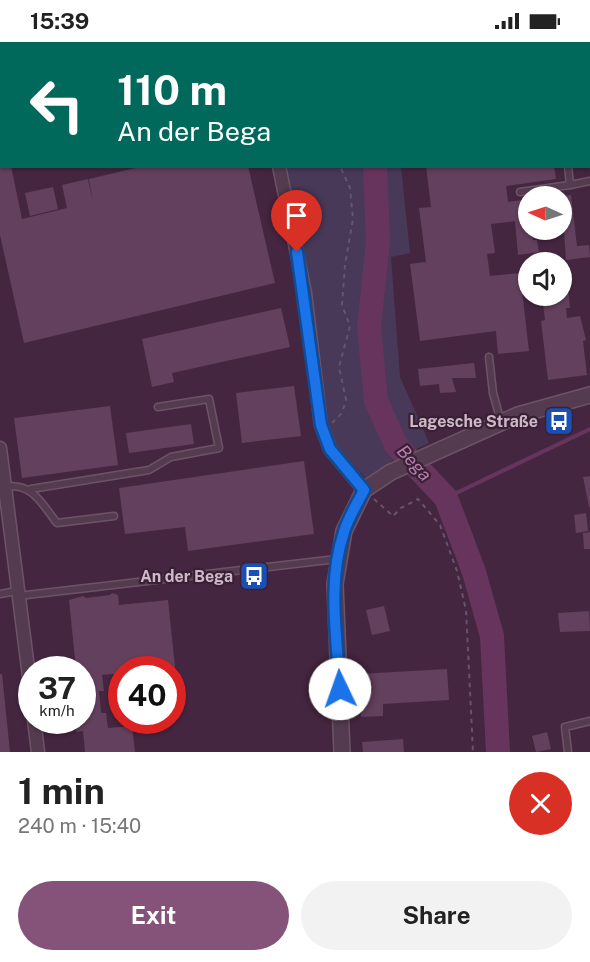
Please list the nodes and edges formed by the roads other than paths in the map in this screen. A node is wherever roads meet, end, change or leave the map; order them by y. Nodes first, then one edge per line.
1 (279, 168) edge
2 (568, 168) edge
3 (590, 181) edge
4 (570, 185) junction
5 (563, 186) edge
6 (489, 357) dead end
7 (590, 395) edge
8 (158, 407) dead end
9 (501, 422) junction
10 (0, 448) edge
11 (4, 487) junction
12 (31, 489) junction
13 (364, 490) junction
14 (114, 516) dead end
15 (337, 559) junction
16 (0, 594) edge
17 (17, 594) junction
18 (26, 656) edge
19 (590, 721) edge
20 (36, 734) edge
21 (38, 752) edge
22 (342, 752) edge
23 (568, 752) edge

1 - 13 street
2 - 4 lane
3 - 4 lane
4 - 5 lane
6 - 9 lane
7 - 9 street
8 - 12 lane
9 - 13 street
10 - 11 street
11 - 12 lane
11 - 17 street
12 - 14 lane
13 - 15 street
15 - 17 lane
15 - 22 street
16 - 17 lane
17 - 18 street
19 - 23 lane
20 - 21 street

